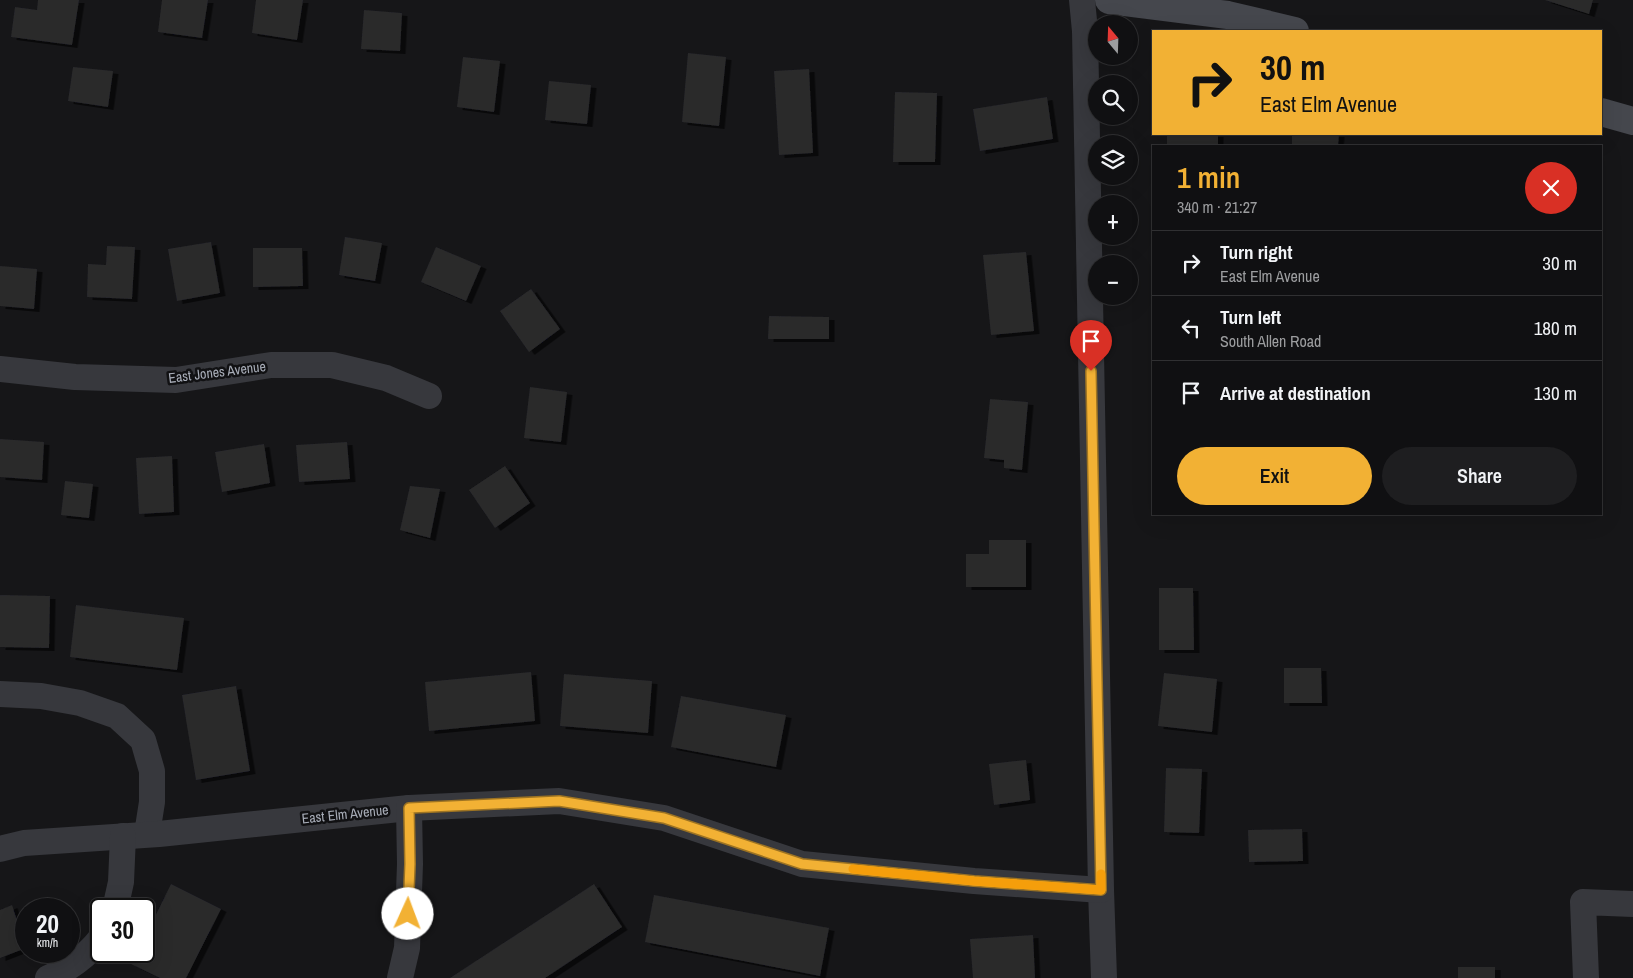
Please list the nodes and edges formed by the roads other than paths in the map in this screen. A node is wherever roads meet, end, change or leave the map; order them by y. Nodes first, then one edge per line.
1 (1082, 0) edge
2 (1109, 0) edge
3 (1291, 30) edge
4 (1602, 112) edge
5 (1633, 121) edge
6 (0, 369) edge
7 (429, 396) dead end
8 (0, 694) edge
9 (409, 808) junction
10 (135, 835) junction
11 (0, 849) edge
12 (1101, 890) junction
13 (117, 898) edge
14 (1633, 904) edge
15 (90, 952) edge
16 (48, 978) edge
17 (400, 978) edge
18 (1104, 978) edge
19 (1586, 978) edge

1 - 12 street
2 - 3 main road
4 - 5 main road
6 - 7 street, East Jones Avenue
8 - 10 street
9 - 10 street, East Elm Avenue
9 - 12 street, East Elm Avenue
9 - 17 street
10 - 11 street, East Elm Avenue
10 - 13 street
12 - 18 street
14 - 19 street
15 - 16 street

